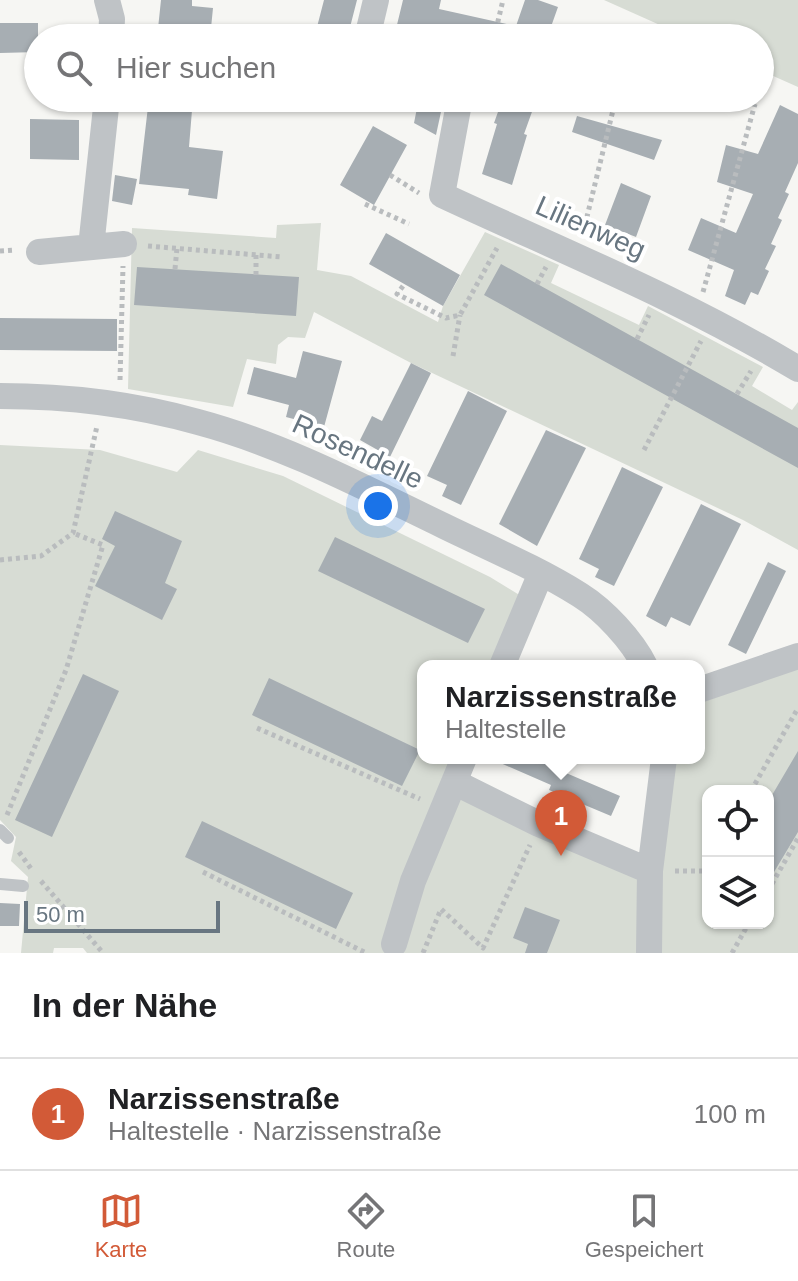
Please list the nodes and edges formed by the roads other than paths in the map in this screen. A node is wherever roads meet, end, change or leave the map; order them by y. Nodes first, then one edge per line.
1 (107, 0) edge
2 (376, 0) edge
3 (112, 24) edge
4 (370, 24) edge
5 (105, 112) edge
6 (457, 112) edge
7 (124, 244) road end
8 (91, 247) junction
9 (39, 252) dead end
10 (798, 369) edge
11 (0, 396) edge
12 (541, 573) junction
13 (798, 656) edge
14 (505, 660) edge
15 (641, 660) edge
16 (705, 688) edge
17 (663, 764) edge
18 (459, 770) edge
19 (650, 871) junction
20 (0, 884) edge
21 (23, 886) dead end
22 (394, 944) dead end
23 (649, 953) edge

1 - 3 street
2 - 4 street
5 - 8 street
6 - 10 street, Lilienweg
7 - 8 street
8 - 9 street
11 - 12 street, Rosendelle
12 - 14 street
12 - 15 street, Rosendelle
13 - 16 street
17 - 19 street
18 - 19 street
18 - 22 street
19 - 23 street
20 - 21 lane

